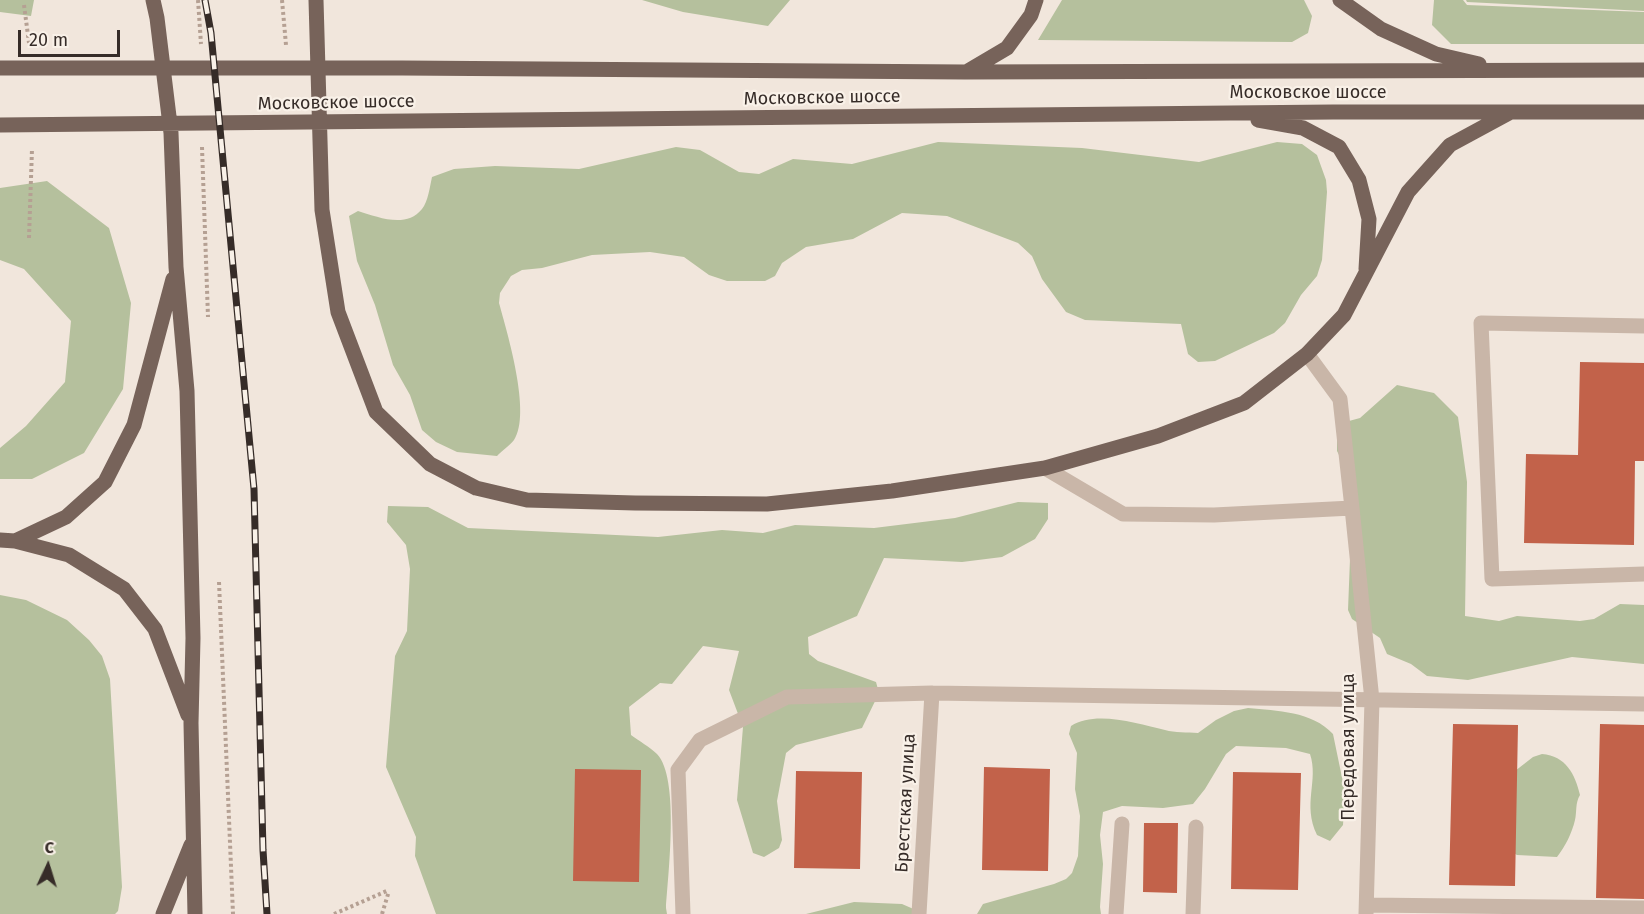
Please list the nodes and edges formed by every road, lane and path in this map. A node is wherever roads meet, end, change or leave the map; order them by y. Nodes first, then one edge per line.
1 (153, 0) edge
2 (316, 0) edge
3 (1036, 0) edge
4 (1340, 0) edge
5 (24, 5) dead end
6 (0, 68) edge
7 (33, 68) junction
8 (1509, 70) junction
9 (1644, 70) edge
10 (965, 72) junction
11 (1511, 112) junction
12 (1644, 112) edge
13 (1222, 113) junction
14 (0, 126) edge
15 (33, 126) junction
16 (29, 238) dead end
17 (176, 267) junction
18 (1365, 275) junction
19 (1644, 326) edge
20 (1307, 354) junction
21 (1045, 468) junction
22 (1352, 508) junction
23 (8, 541) edge
24 (1644, 574) edge
25 (932, 693) junction
26 (1372, 700) junction
27 (1644, 704) edge
28 (191, 723) junction
29 (1122, 824) dead end
30 (1196, 827) dead end
31 (194, 837) junction
32 (1644, 908) edge
33 (1367, 910) edge
34 (163, 914) edge
35 (195, 914) edge
36 (334, 914) edge
37 (382, 914) edge
38 (683, 914) edge
39 (915, 914) edge
40 (919, 914) edge
41 (1116, 914) edge
42 (1193, 914) edge

1 - 17 main road
2 - 21 main road
3 - 10 main road
4 - 8 main road
5 - 7 path
6 - 7 main road, Московское шоссе
7 - 10 main road, Московское шоссе
8 - 9 main road, Московское шоссе
8 - 10 main road, Московское шоссе
11 - 12 main road, Московское шоссе
11 - 13 main road, Московское шоссе
11 - 18 main road
13 - 15 main road, Московское шоссе
13 - 18 main road
14 - 15 main road, Московское шоссе
15 - 16 path
17 - 23 main road
17 - 28 main road
18 - 20 main road
19 - 24 street
20 - 21 main road
20 - 22 street, Передовая улица
21 - 22 street
22 - 26 street, Передовая улица
23 - 28 main road
25 - 26 street
25 - 38 street
25 - 40 street, Брестская улица
26 - 27 street
26 - 33 street, Передовая улица
28 - 31 main road
29 - 41 street
30 - 42 street
31 - 34 main road
31 - 35 main road
32 - 33 street
36 - 37 path
39 - 40 street

